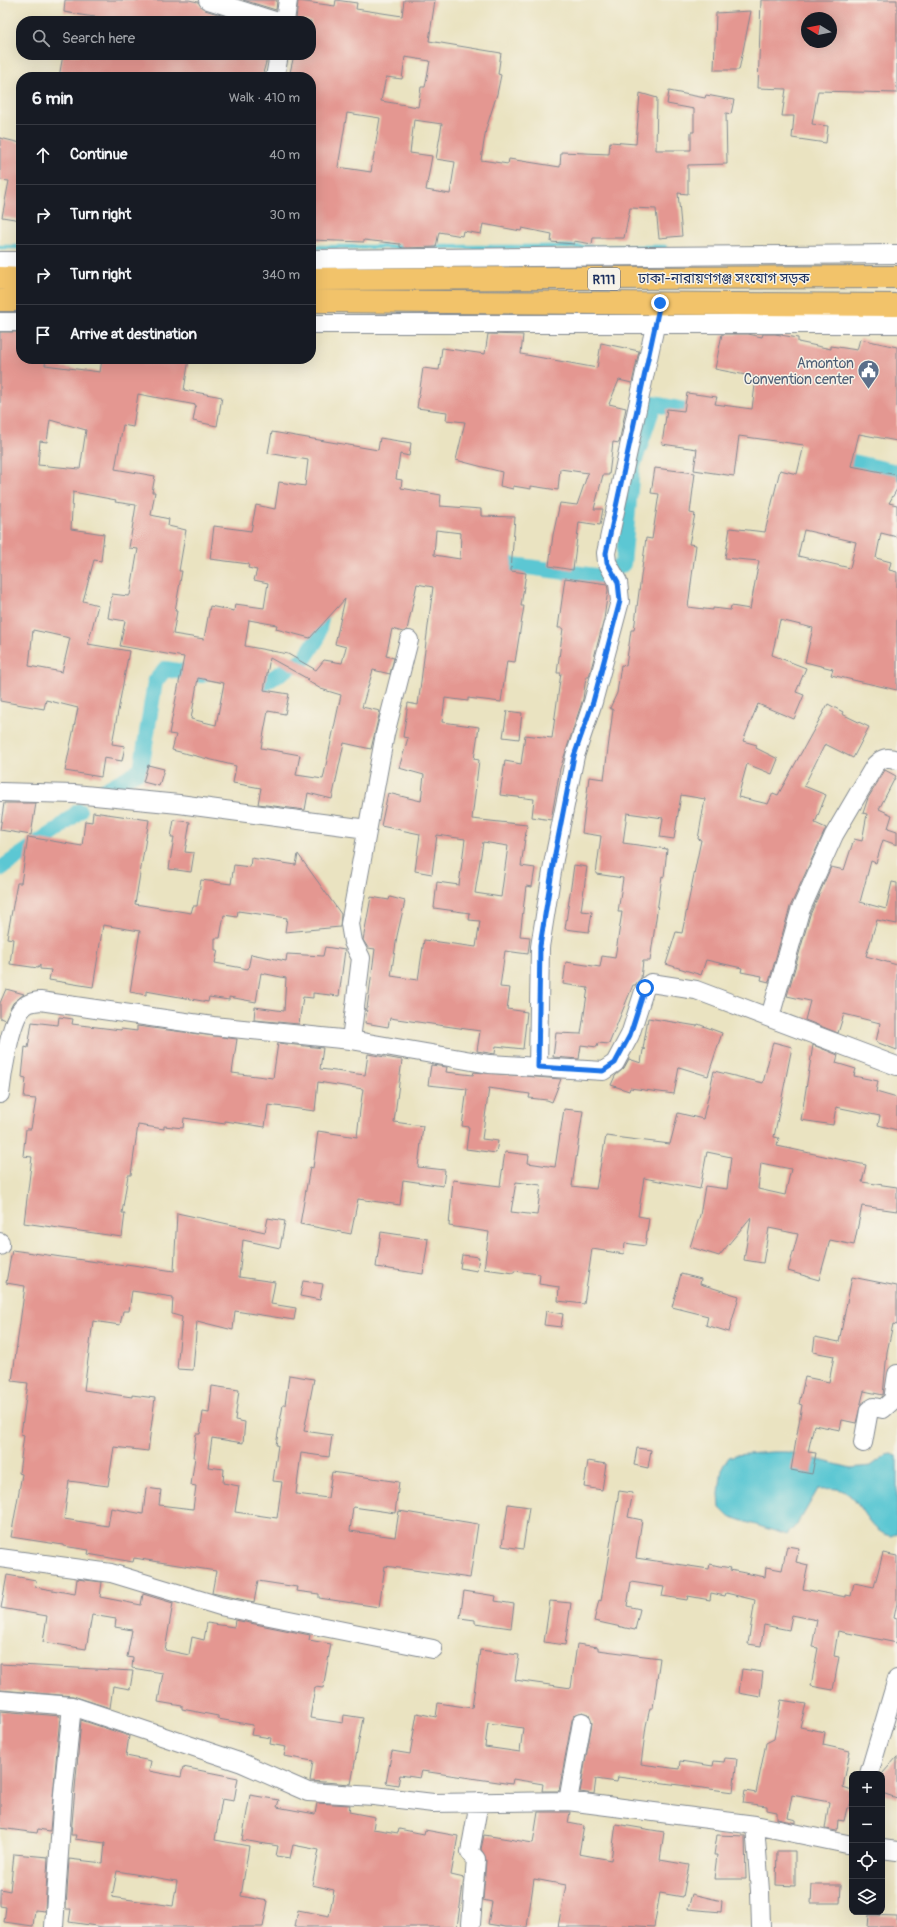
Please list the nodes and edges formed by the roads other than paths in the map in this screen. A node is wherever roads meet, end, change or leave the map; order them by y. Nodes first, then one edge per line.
1 (208, 0) edge
2 (288, 0) edge
3 (259, 16) edge
4 (286, 16) edge
5 (278, 60) edge
6 (276, 72) edge
7 (897, 254) edge
8 (316, 259) edge
9 (0, 261) edge
10 (16, 261) edge
11 (897, 277) edge
12 (0, 278) edge
13 (16, 279) edge
14 (316, 279) edge
15 (0, 300) edge
16 (16, 300) edge
17 (316, 301) edge
18 (660, 303) junction
19 (897, 305) edge
20 (0, 322) edge
21 (16, 322) edge
22 (316, 324) edge
23 (656, 324) junction
24 (897, 324) edge
25 (409, 640) dead end
26 (897, 760) edge
27 (0, 792) edge
28 (367, 829) junction
29 (770, 1016) junction
30 (351, 1040) junction
31 (897, 1066) edge
32 (1, 1067) edge
33 (538, 1067) junction
34 (0, 1094) edge
35 (0, 1242) edge
36 (0, 1246) edge
37 (897, 1374) edge
38 (863, 1443) dead end
39 (0, 1558) edge
40 (433, 1649) dead end
41 (897, 1679) edge
42 (0, 1700) edge
43 (72, 1706) junction
44 (582, 1722) dead end
45 (870, 1771) edge
46 (568, 1801) junction
47 (478, 1802) junction
48 (755, 1825) junction
49 (849, 1841) edge
50 (885, 1849) edge
51 (897, 1851) edge
52 (471, 1924) dead end
53 (54, 1927) edge
54 (761, 1927) edge

1 - 3 street
2 - 4 street
5 - 6 street
7 - 8 street
9 - 10 street
11 - 14 main road, ঢাকা-নারায়ণগঞ্জ সংযোগ সড়ক / R111
12 - 13 main road
15 - 16 main road
17 - 18 main road, ঢাকা-নারায়ণগঞ্জ সংযোগ সড়ক / R111
18 - 19 main road, ঢাকা-নারায়ণগঞ্জ সংযোগ সড়ক / R111
18 - 23 street
20 - 21 street
22 - 23 street
23 - 24 street
23 - 33 street
25 - 28 street
26 - 29 street
27 - 28 street
28 - 30 street
29 - 31 street
29 - 33 street
30 - 32 street
30 - 33 street
32 - 34 street
35 - 36 street
37 - 38 street
39 - 40 street
41 - 45 street
42 - 43 street
43 - 47 street
43 - 53 street
44 - 46 street
46 - 47 street
46 - 48 street
47 - 52 street
48 - 49 street
48 - 54 street
50 - 51 street

